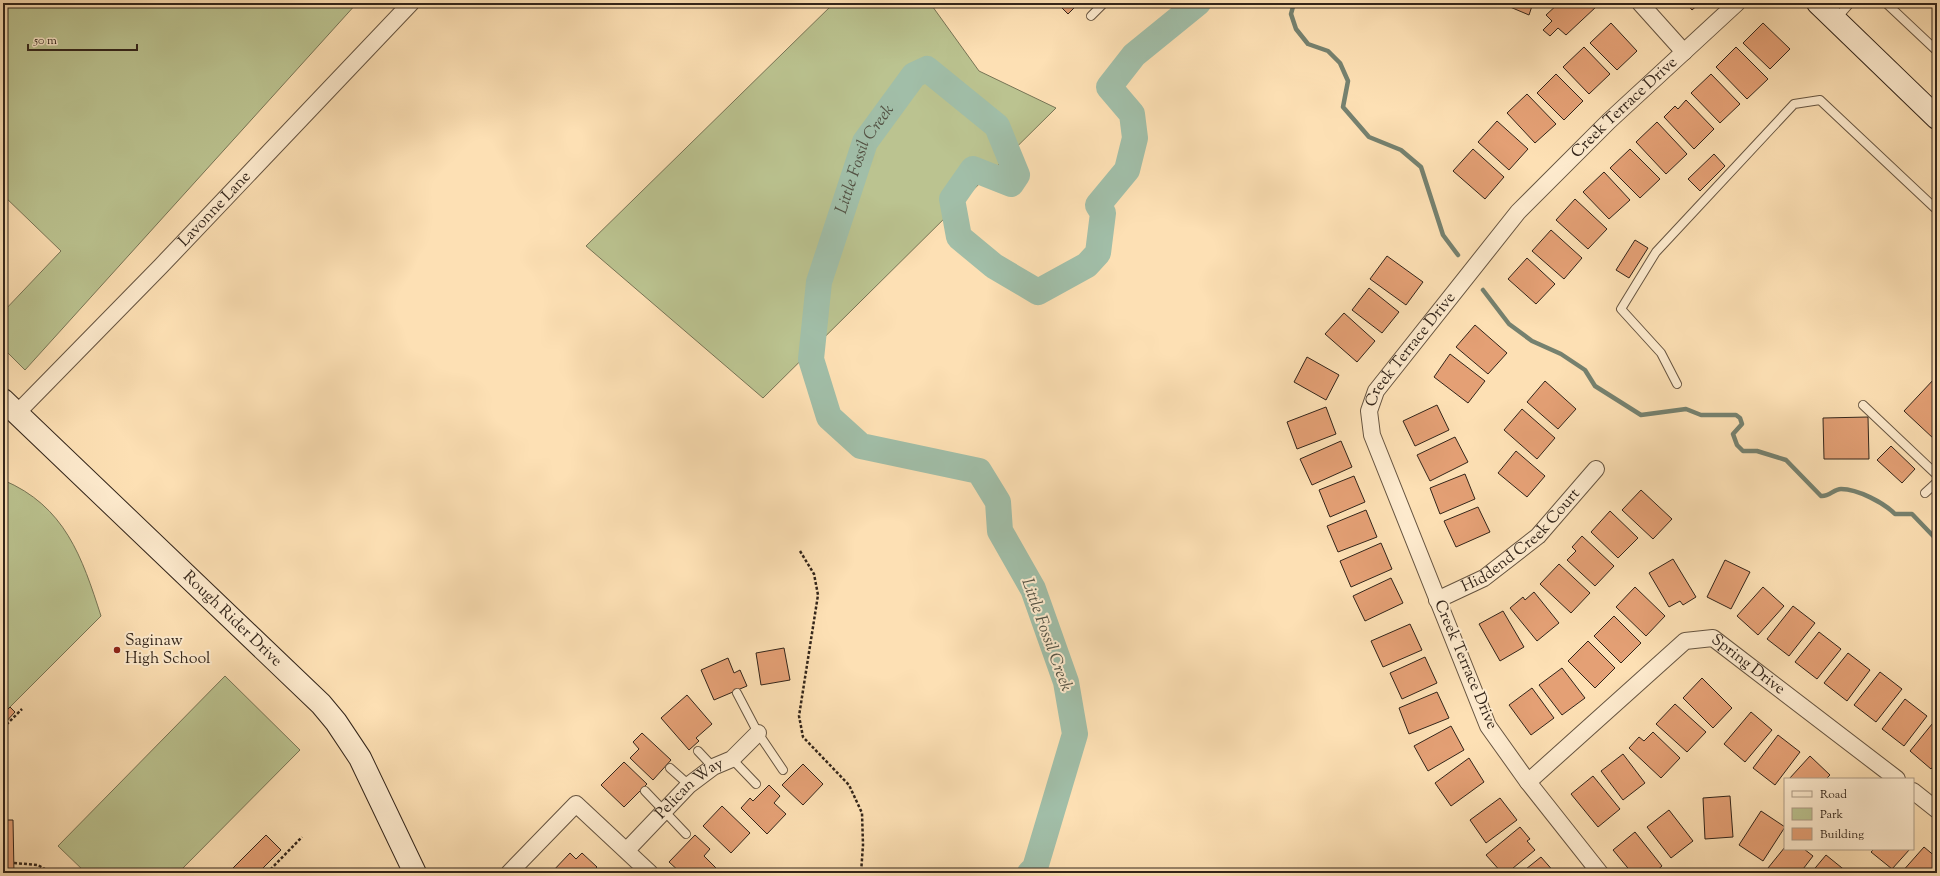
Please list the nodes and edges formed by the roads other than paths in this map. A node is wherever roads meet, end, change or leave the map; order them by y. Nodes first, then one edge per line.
1 (411, 3) edge
2 (1104, 3) edge
3 (1640, 3) edge
4 (1737, 3) edge
5 (1818, 3) edge
6 (1850, 3) edge
7 (1886, 3) edge
8 (1091, 16) dead end
9 (1835, 20) junction
10 (1937, 51) edge
11 (1684, 52) junction
12 (1937, 118) edge
13 (1936, 206) edge
14 (1677, 384) dead end
15 (1863, 405) dead end
16 (10, 406) edge
17 (1596, 469) dead end
18 (1937, 475) edge
19 (1937, 482) edge
20 (1925, 493) dead end
21 (1437, 600) junction
22 (737, 693) dead end
23 (758, 733) junction
24 (698, 751) dead end
25 (732, 759) junction
26 (713, 767) junction
27 (670, 768) dead end
28 (783, 770) dead end
29 (1896, 778) edge
30 (1528, 782) junction
31 (756, 784) dead end
32 (689, 785) junction
33 (645, 791) dead end
34 (1914, 792) edge
35 (664, 810) junction
36 (1937, 810) edge
37 (686, 834) dead end
38 (626, 850) junction
39 (416, 873) edge
40 (509, 873) edge
41 (650, 873) edge
42 (1600, 873) edge

1 - 16 street, Lavonne Lane
2 - 8 lane
3 - 11 street
4 - 11 street, Creek Terrace Drive
5 - 9 street
6 - 9 lane
7 - 10 lane
9 - 12 street
11 - 21 street, Creek Terrace Drive
13 - 14 lane
15 - 18 lane
16 - 39 street, Rough Rider Drive
17 - 21 street, Hiddend Creek Court
19 - 20 lane
21 - 30 street, Creek Terrace Drive
22 - 23 lane
23 - 25 street, Pelican Way
23 - 28 lane
24 - 26 lane
25 - 26 street, Pelican Way
25 - 31 lane
26 - 32 street, Pelican Way
27 - 32 lane
29 - 30 street, Spring Drive
30 - 42 street, Creek Terrace Drive
32 - 35 street, Pelican Way
33 - 35 lane
34 - 36 street
35 - 37 lane
35 - 38 street, Pelican Way
38 - 40 street
38 - 41 street

